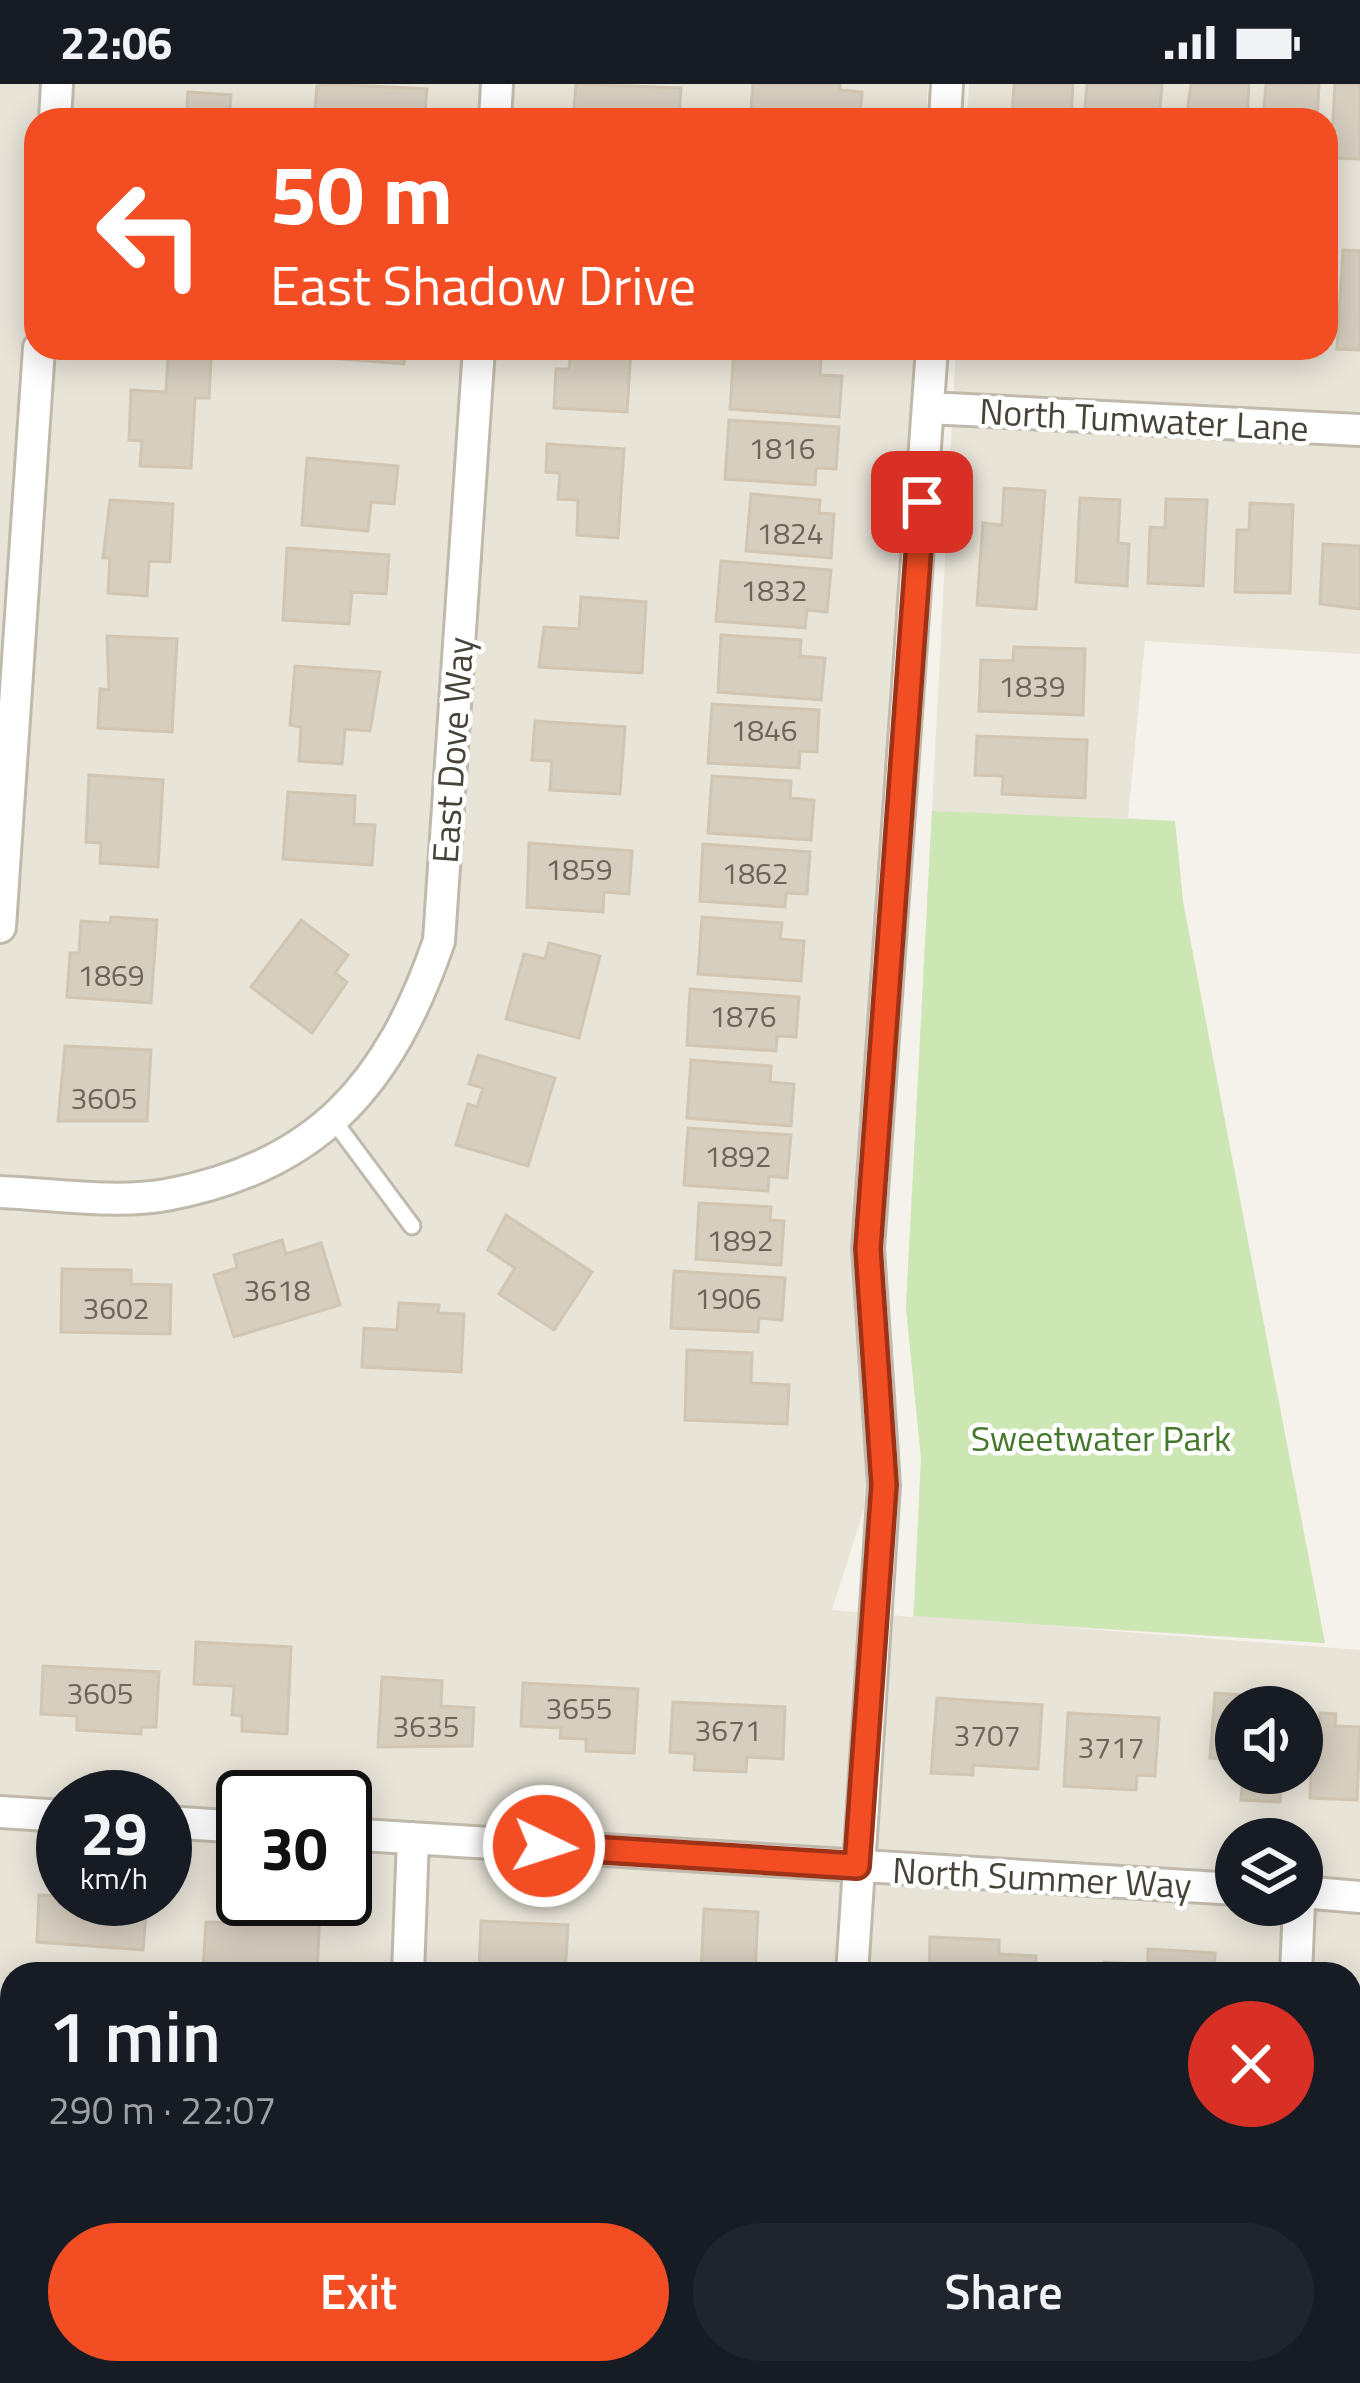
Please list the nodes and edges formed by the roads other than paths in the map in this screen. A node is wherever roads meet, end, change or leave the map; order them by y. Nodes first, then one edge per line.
1 (38, 360) edge
2 (478, 360) edge
3 (931, 360) edge
4 (928, 408) junction
5 (1360, 430) edge
6 (0, 926) edge
7 (334, 1121) junction
8 (0, 1192) edge
9 (412, 1226) dead end
10 (0, 1812) edge
11 (36, 1814) edge
12 (372, 1836) edge
13 (413, 1838) junction
14 (857, 1866) junction
15 (1215, 1887) edge
16 (1323, 1894) edge
17 (1360, 1897) edge
18 (1298, 1926) edge
19 (408, 1962) edge
20 (852, 1962) edge
21 (1297, 1962) edge

1 - 6 street
2 - 7 street, East Dove Way
3 - 4 street
4 - 5 street, North Tumwater Lane
4 - 14 street
7 - 8 street, East Dove Way
7 - 9 lane
10 - 11 street
12 - 13 street, North Summer Way
13 - 14 street, North Summer Way
13 - 19 street
14 - 15 street, North Summer Way
14 - 20 street
16 - 17 street
18 - 21 street

